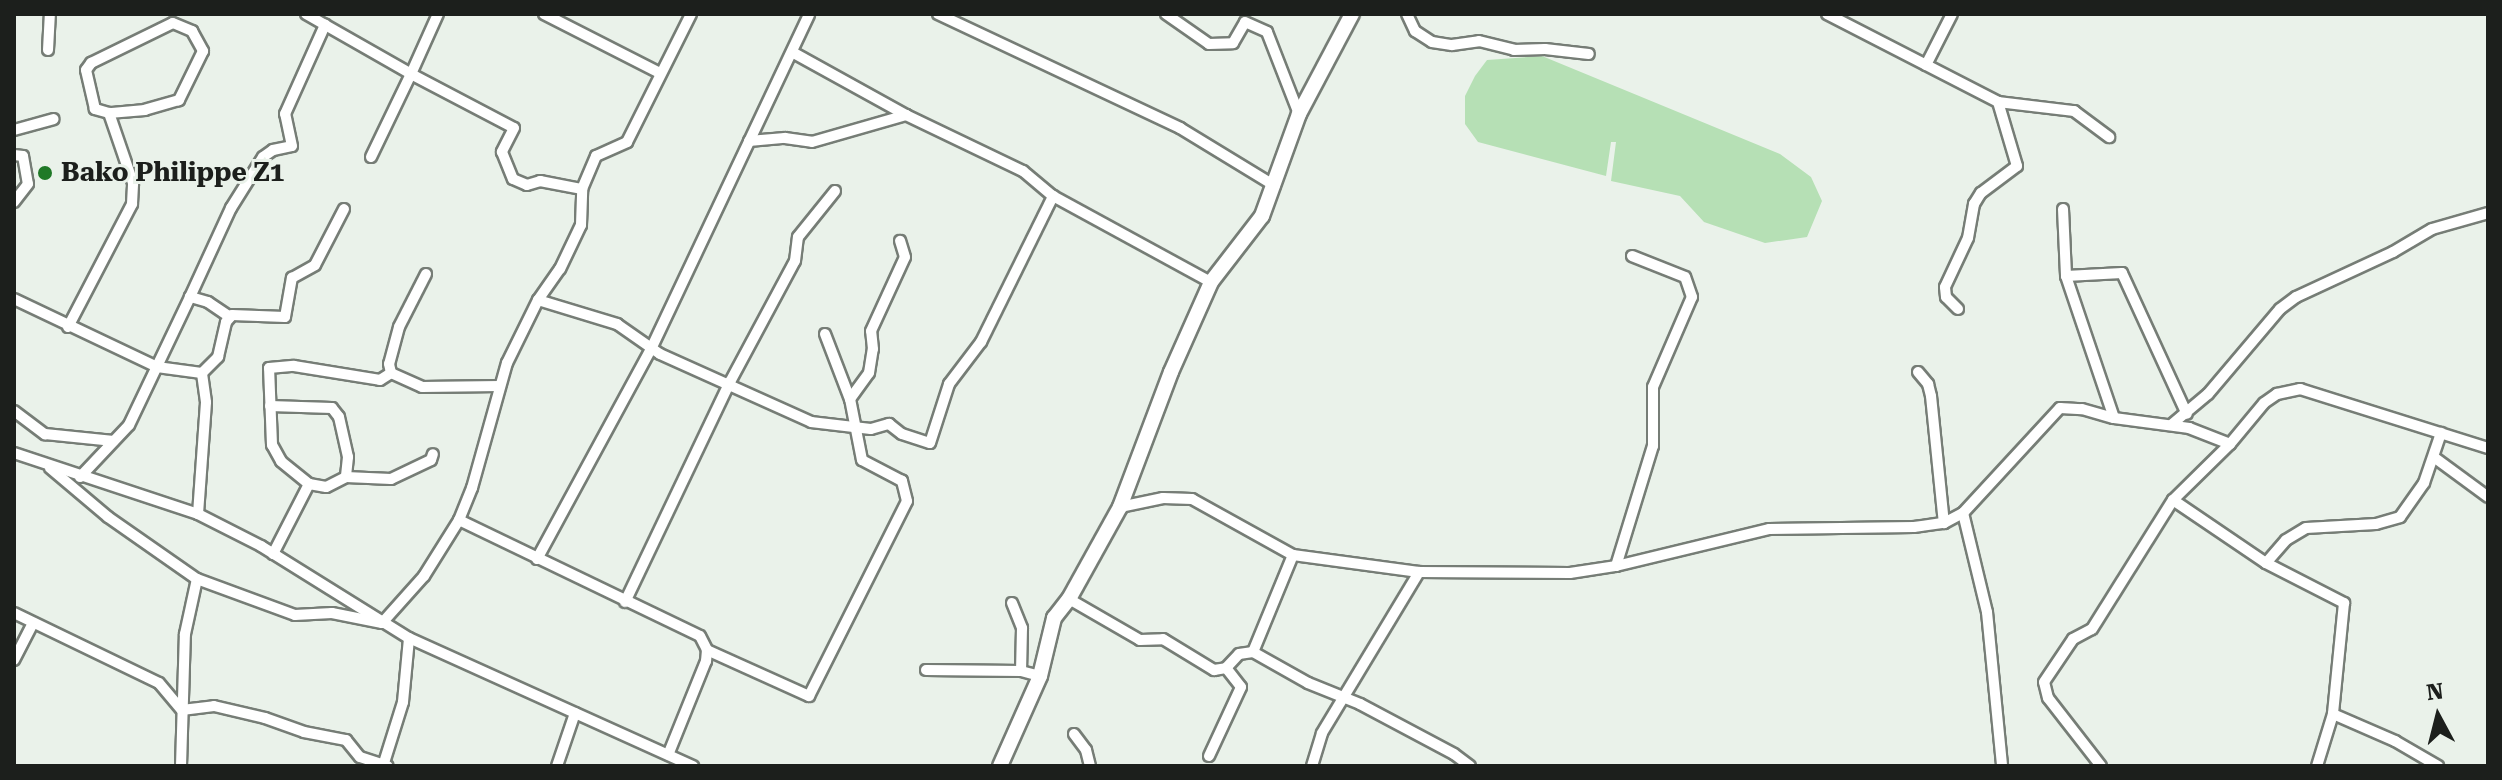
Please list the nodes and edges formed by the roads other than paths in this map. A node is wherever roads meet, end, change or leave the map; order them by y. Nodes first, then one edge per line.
1 (50, 14) edge
2 (306, 14) edge
3 (438, 14) edge
4 (544, 14) edge
5 (691, 14) edge
6 (809, 14) edge
7 (938, 14) edge
8 (1166, 14) edge
9 (1352, 14) edge
10 (1407, 14) edge
11 (1827, 14) edge
12 (1952, 14) edge
13 (325, 25) junction
14 (48, 50) dead end
15 (792, 52) junction
16 (1589, 54) dead end
17 (1926, 65) junction
18 (660, 73) junction
19 (411, 74) junction
20 (1998, 102) junction
21 (109, 113) junction
22 (1299, 114) junction
23 (906, 115) junction
24 (54, 119) dead end
25 (14, 130) edge
26 (2109, 137) dead end
27 (749, 141) junction
28 (14, 155) edge
29 (371, 157) dead end
30 (1275, 186) junction
31 (582, 189) junction
32 (835, 191) dead end
33 (1053, 196) junction
34 (14, 202) edge
35 (344, 209) dead end
36 (2063, 209) dead end
37 (2488, 213) edge
38 (900, 241) dead end
39 (1632, 256) dead end
40 (426, 274) dead end
41 (2066, 276) junction
42 (1211, 282) junction
43 (190, 297) junction
44 (14, 299) edge
45 (538, 300) junction
46 (1958, 309) dead end
47 (230, 317) junction
48 (68, 327) junction
49 (825, 334) dead end
50 (651, 349) junction
51 (157, 367) junction
52 (1918, 372) dead end
53 (202, 373) junction
54 (391, 373) junction
55 (730, 382) junction
56 (500, 386) junction
57 (850, 399) junction
58 (270, 406) junction
59 (14, 411) edge
60 (2187, 414) junction
61 (2114, 418) junction
62 (2171, 425) junction
63 (854, 426) junction
64 (2441, 433) junction
65 (114, 441) junction
66 (2230, 444) junction
67 (2488, 448) edge
68 (14, 453) edge
69 (433, 454) dead end
70 (2435, 458) junction
71 (50, 468) junction
72 (80, 477) junction
73 (346, 477) junction
74 (309, 484) junction
75 (2488, 497) edge
76 (2173, 500) junction
77 (1120, 507) junction
78 (1963, 513) junction
79 (198, 514) junction
80 (459, 520) junction
81 (1944, 523) junction
82 (273, 554) junction
83 (1293, 555) junction
84 (537, 559) junction
85 (2266, 563) junction
86 (1616, 566) junction
87 (1419, 572) junction
88 (197, 579) junction
89 (1069, 599) junction
90 (625, 602) junction
91 (1012, 603) dead end
92 (14, 613) edge
93 (33, 623) junction
94 (382, 623) junction
95 (409, 638) junction
96 (707, 650) junction
97 (1253, 652) junction
98 (14, 660) edge
99 (1226, 668) junction
100 (926, 670) dead end
101 (1021, 671) junction
102 (1040, 676) junction
103 (1344, 698) junction
104 (182, 710) junction
105 (575, 713) junction
106 (2333, 714) junction
107 (1074, 734) dead end
108 (1454, 754) junction
109 (668, 755) junction
110 (1209, 756) dead end
111 (185, 765) edge
112 (385, 766) edge
113 (557, 766) edge
114 (693, 766) edge
115 (1000, 766) edge
116 (1090, 766) edge
117 (1312, 766) edge
118 (1448, 766) edge
119 (1470, 766) edge
120 (2002, 766) edge
121 (2101, 766) edge
122 (2317, 766) edge
123 (2438, 766) edge

1 - 14 street
2 - 13 street
3 - 19 street
4 - 18 street
5 - 18 street
6 - 15 street
7 - 30 street
8 - 22 street
9 - 22 street
10 - 16 street
11 - 17 street
12 - 17 street
13 - 19 street
13 - 43 street
15 - 23 street
15 - 27 street
17 - 20 street
18 - 31 street
19 - 29 street
19 - 31 street
20 - 26 street
20 - 46 street
21 - 21 street
21 - 48 street
22 - 30 street
23 - 27 street
23 - 33 street
24 - 25 street
27 - 50 street
28 - 34 street
30 - 42 street
31 - 45 street
32 - 55 street
33 - 42 street
33 - 63 street
35 - 47 street
36 - 41 street
37 - 60 street
38 - 57 street
39 - 86 street
40 - 54 street
41 - 60 street
41 - 61 street
42 - 77 street
43 - 47 street
43 - 51 street
44 - 48 street
45 - 50 street
45 - 56 street
47 - 53 street
48 - 51 street
49 - 57 street
50 - 55 street
50 - 84 street
51 - 53 street
51 - 65 street
52 - 81 street
53 - 79 street
54 - 56 street
54 - 58 street
55 - 63 street
55 - 90 street
56 - 80 street
57 - 63 street
58 - 73 street
58 - 74 street
59 - 65 street
60 - 62 street
61 - 62 street
61 - 78 street
62 - 66 street
63 - 96 street
64 - 66 street
64 - 67 street
64 - 70 street
65 - 72 street
66 - 76 street
68 - 71 street
69 - 73 street
70 - 75 street
70 - 85 street
71 - 72 street
71 - 88 street
72 - 79 street
73 - 74 street
74 - 82 street
76 - 85 street
76 - 121 street
77 - 83 street
77 - 89 street
78 - 81 street
78 - 120 street
79 - 82 street
80 - 84 street
80 - 94 street
81 - 86 street
82 - 94 street
83 - 87 street
83 - 97 street
84 - 90 street
85 - 106 street
86 - 87 street
87 - 103 street
88 - 94 street
88 - 104 street
89 - 99 street
89 - 102 street
90 - 96 street
91 - 101 street
92 - 93 street
93 - 98 street
93 - 104 street
94 - 95 street
95 - 105 street
95 - 112 street
96 - 109 street
97 - 99 street
97 - 103 street
99 - 110 street
100 - 101 street
101 - 102 street
102 - 115 street
103 - 108 street
103 - 117 street
104 - 111 street
104 - 112 street
105 - 109 street
105 - 113 street
106 - 122 street
106 - 123 street
107 - 116 street
108 - 118 street
108 - 119 street
109 - 114 street

